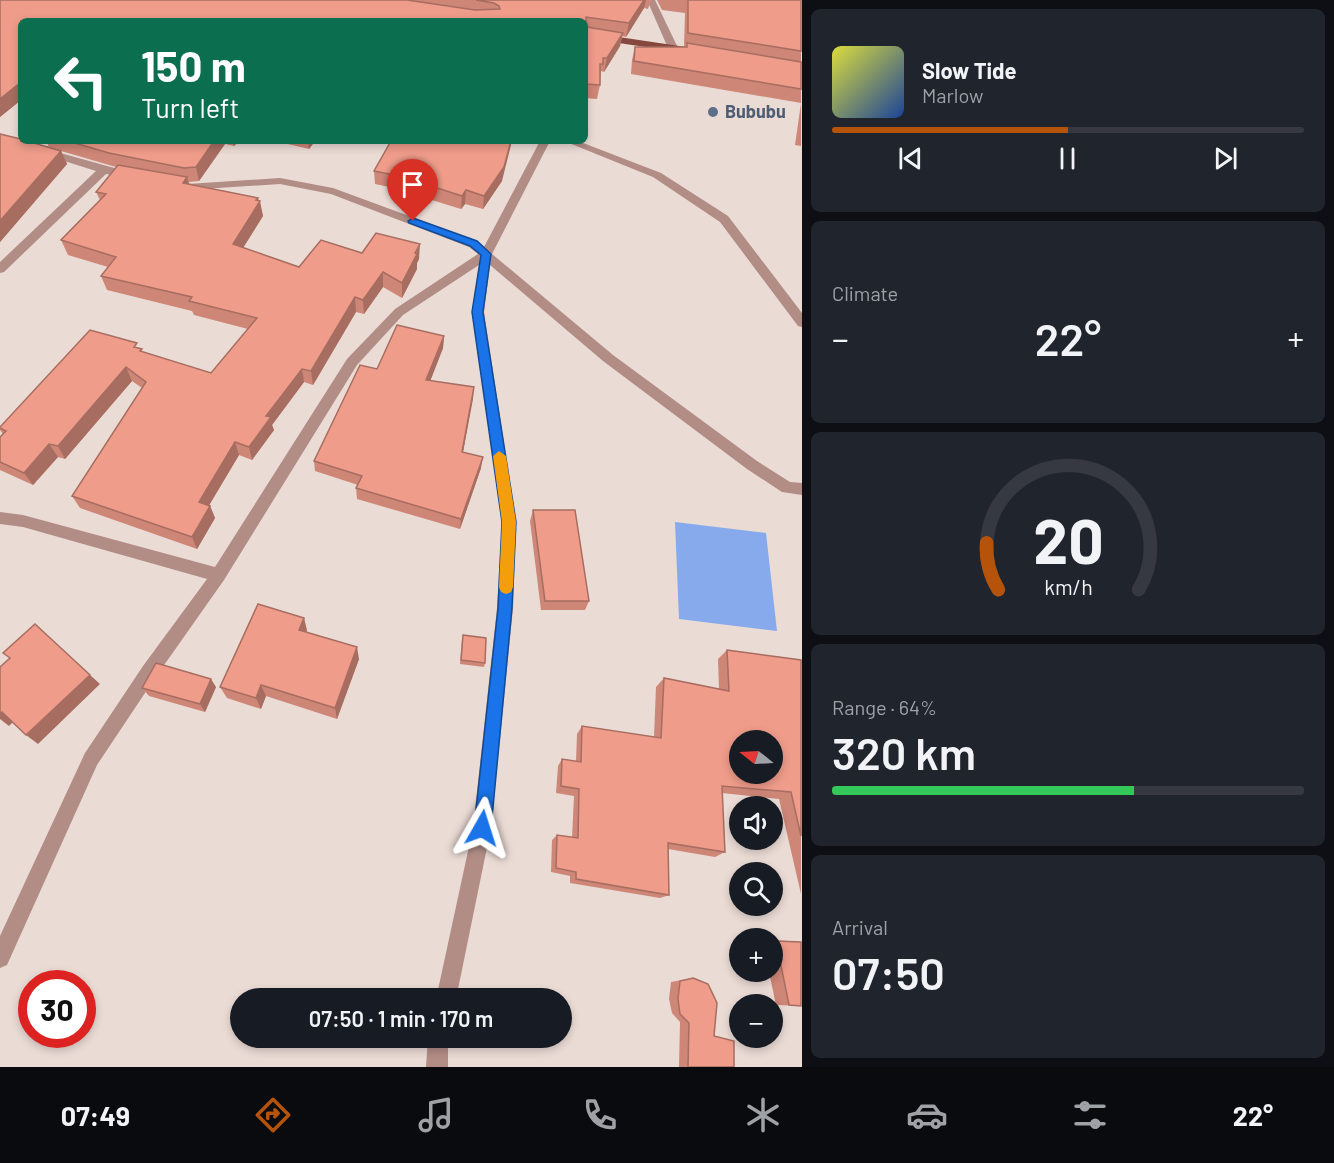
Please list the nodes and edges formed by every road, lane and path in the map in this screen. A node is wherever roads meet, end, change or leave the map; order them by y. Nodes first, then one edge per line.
1 (651, 0) edge
2 (588, 35) edge
3 (673, 48) junction
4 (696, 52) edge
5 (543, 144) edge
6 (577, 144) edge
7 (30, 147) edge
8 (104, 170) junction
9 (146, 178) edge
10 (166, 182) edge
11 (486, 254) junction
12 (0, 269) edge
13 (801, 323) edge
14 (801, 489) edge
15 (0, 518) edge
16 (219, 575) junction
17 (0, 958) edge
18 (448, 988) edge
19 (436, 1048) edge
20 (437, 1067) edge

1 - 3 street
2 - 3 main road
3 - 4 main road
5 - 11 street
6 - 13 street
7 - 8 street
8 - 9 street
8 - 12 street
10 - 11 street
11 - 14 street
11 - 16 street
11 - 18 street
15 - 16 street
16 - 17 street
19 - 20 street

